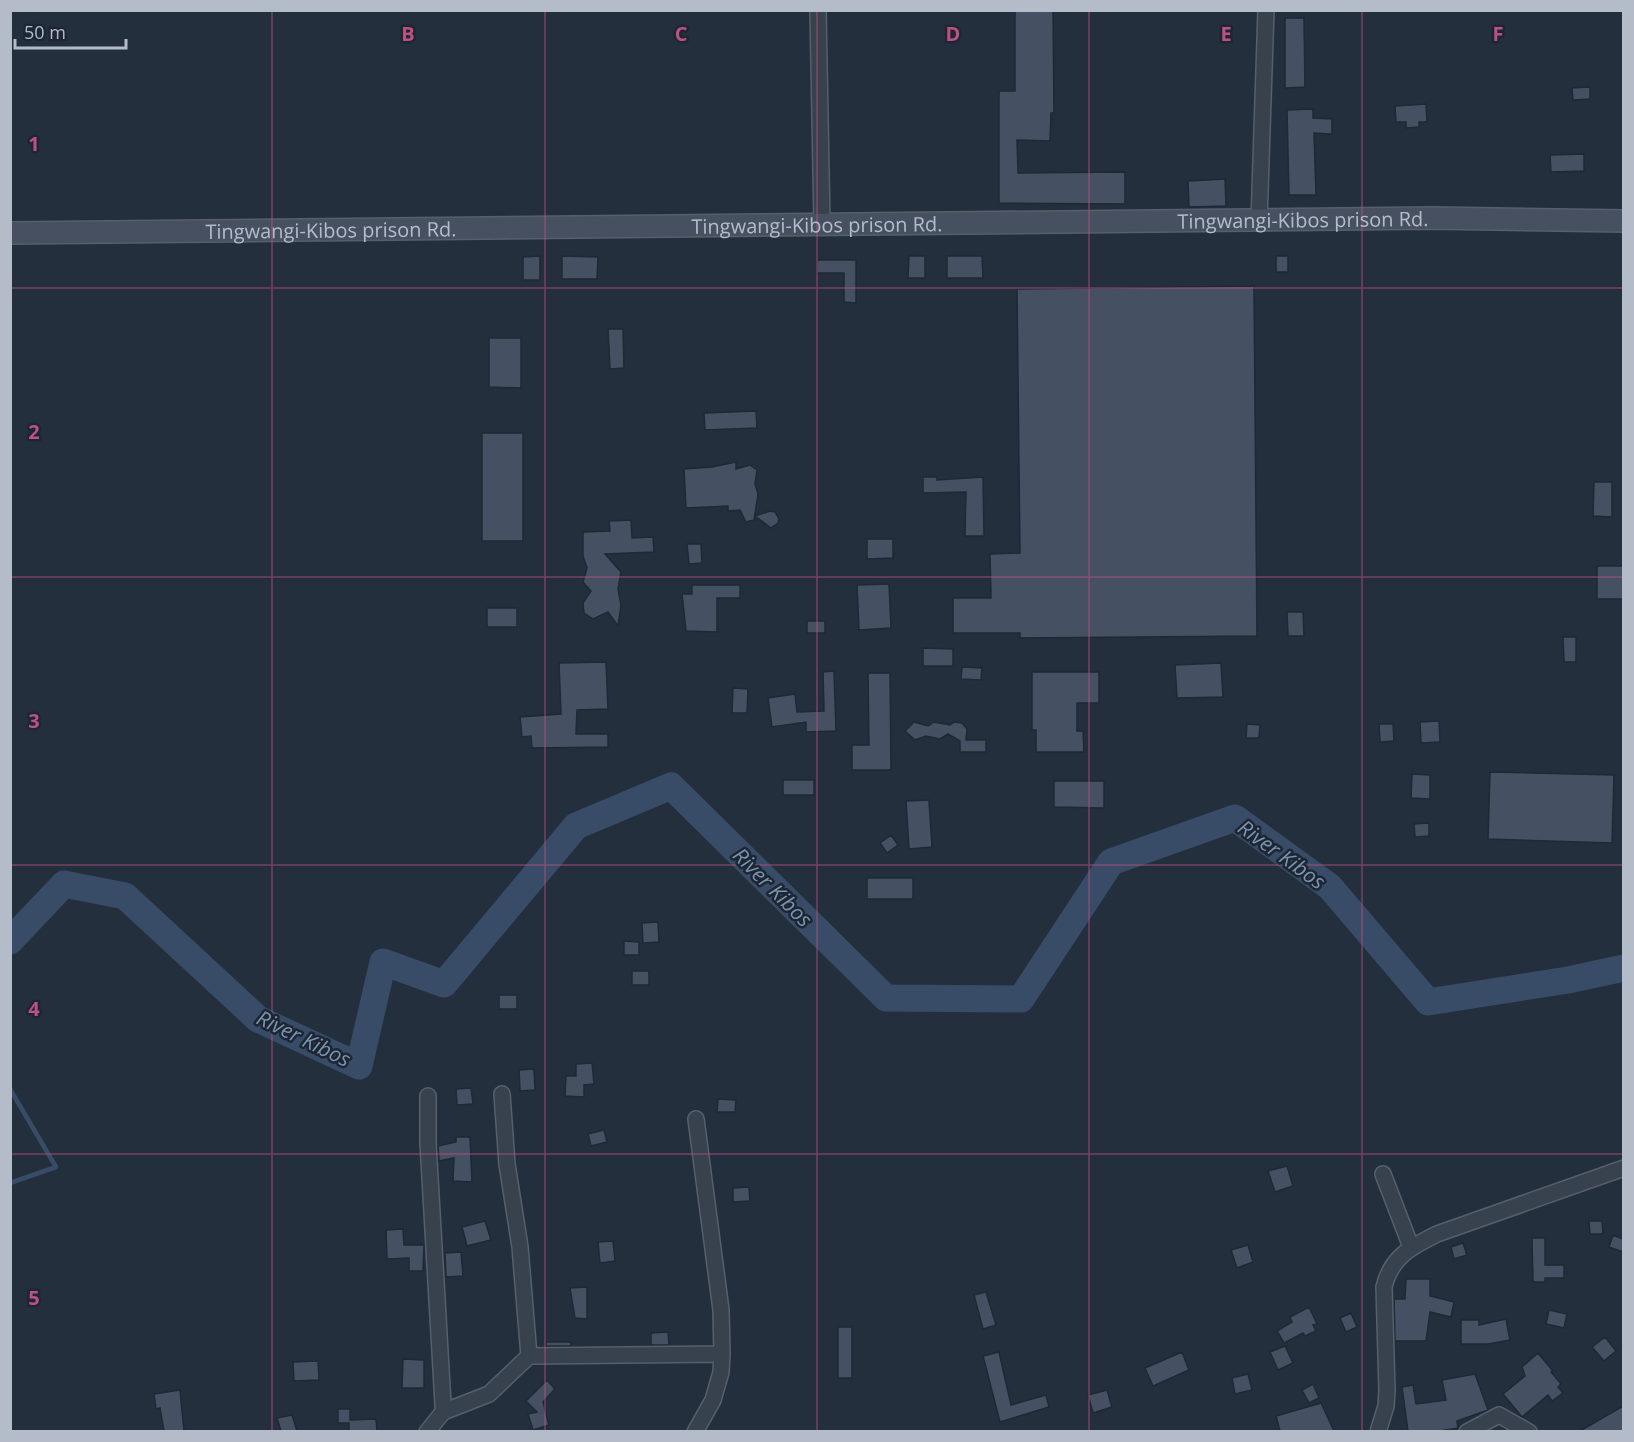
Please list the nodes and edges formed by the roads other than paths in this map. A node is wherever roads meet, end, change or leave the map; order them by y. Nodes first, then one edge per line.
1 (818, 10) edge
2 (1266, 10) edge
3 (1623, 220) edge
4 (1259, 221) junction
5 (822, 225) junction
6 (10, 233) edge
7 (502, 1094) dead end
8 (428, 1096) dead end
9 (696, 1119) dead end
10 (1623, 1168) edge
11 (1383, 1174) dead end
12 (1412, 1246) junction
13 (722, 1354) junction
14 (529, 1356) junction
15 (443, 1412) junction
16 (427, 1431) edge
17 (695, 1431) edge
18 (1379, 1431) edge
19 (1467, 1431) edge
20 (1529, 1431) edge

1 - 5 street
2 - 4 street
3 - 4 street, Tingwangi-Kibos prison Rd.
4 - 5 street, Tingwangi-Kibos prison Rd.
5 - 6 street, Tingwangi-Kibos prison Rd.
7 - 14 street
8 - 15 street
9 - 13 street
10 - 12 street
11 - 12 street
12 - 18 street
13 - 14 street
13 - 17 street
14 - 15 street
15 - 16 street
19 - 20 street

